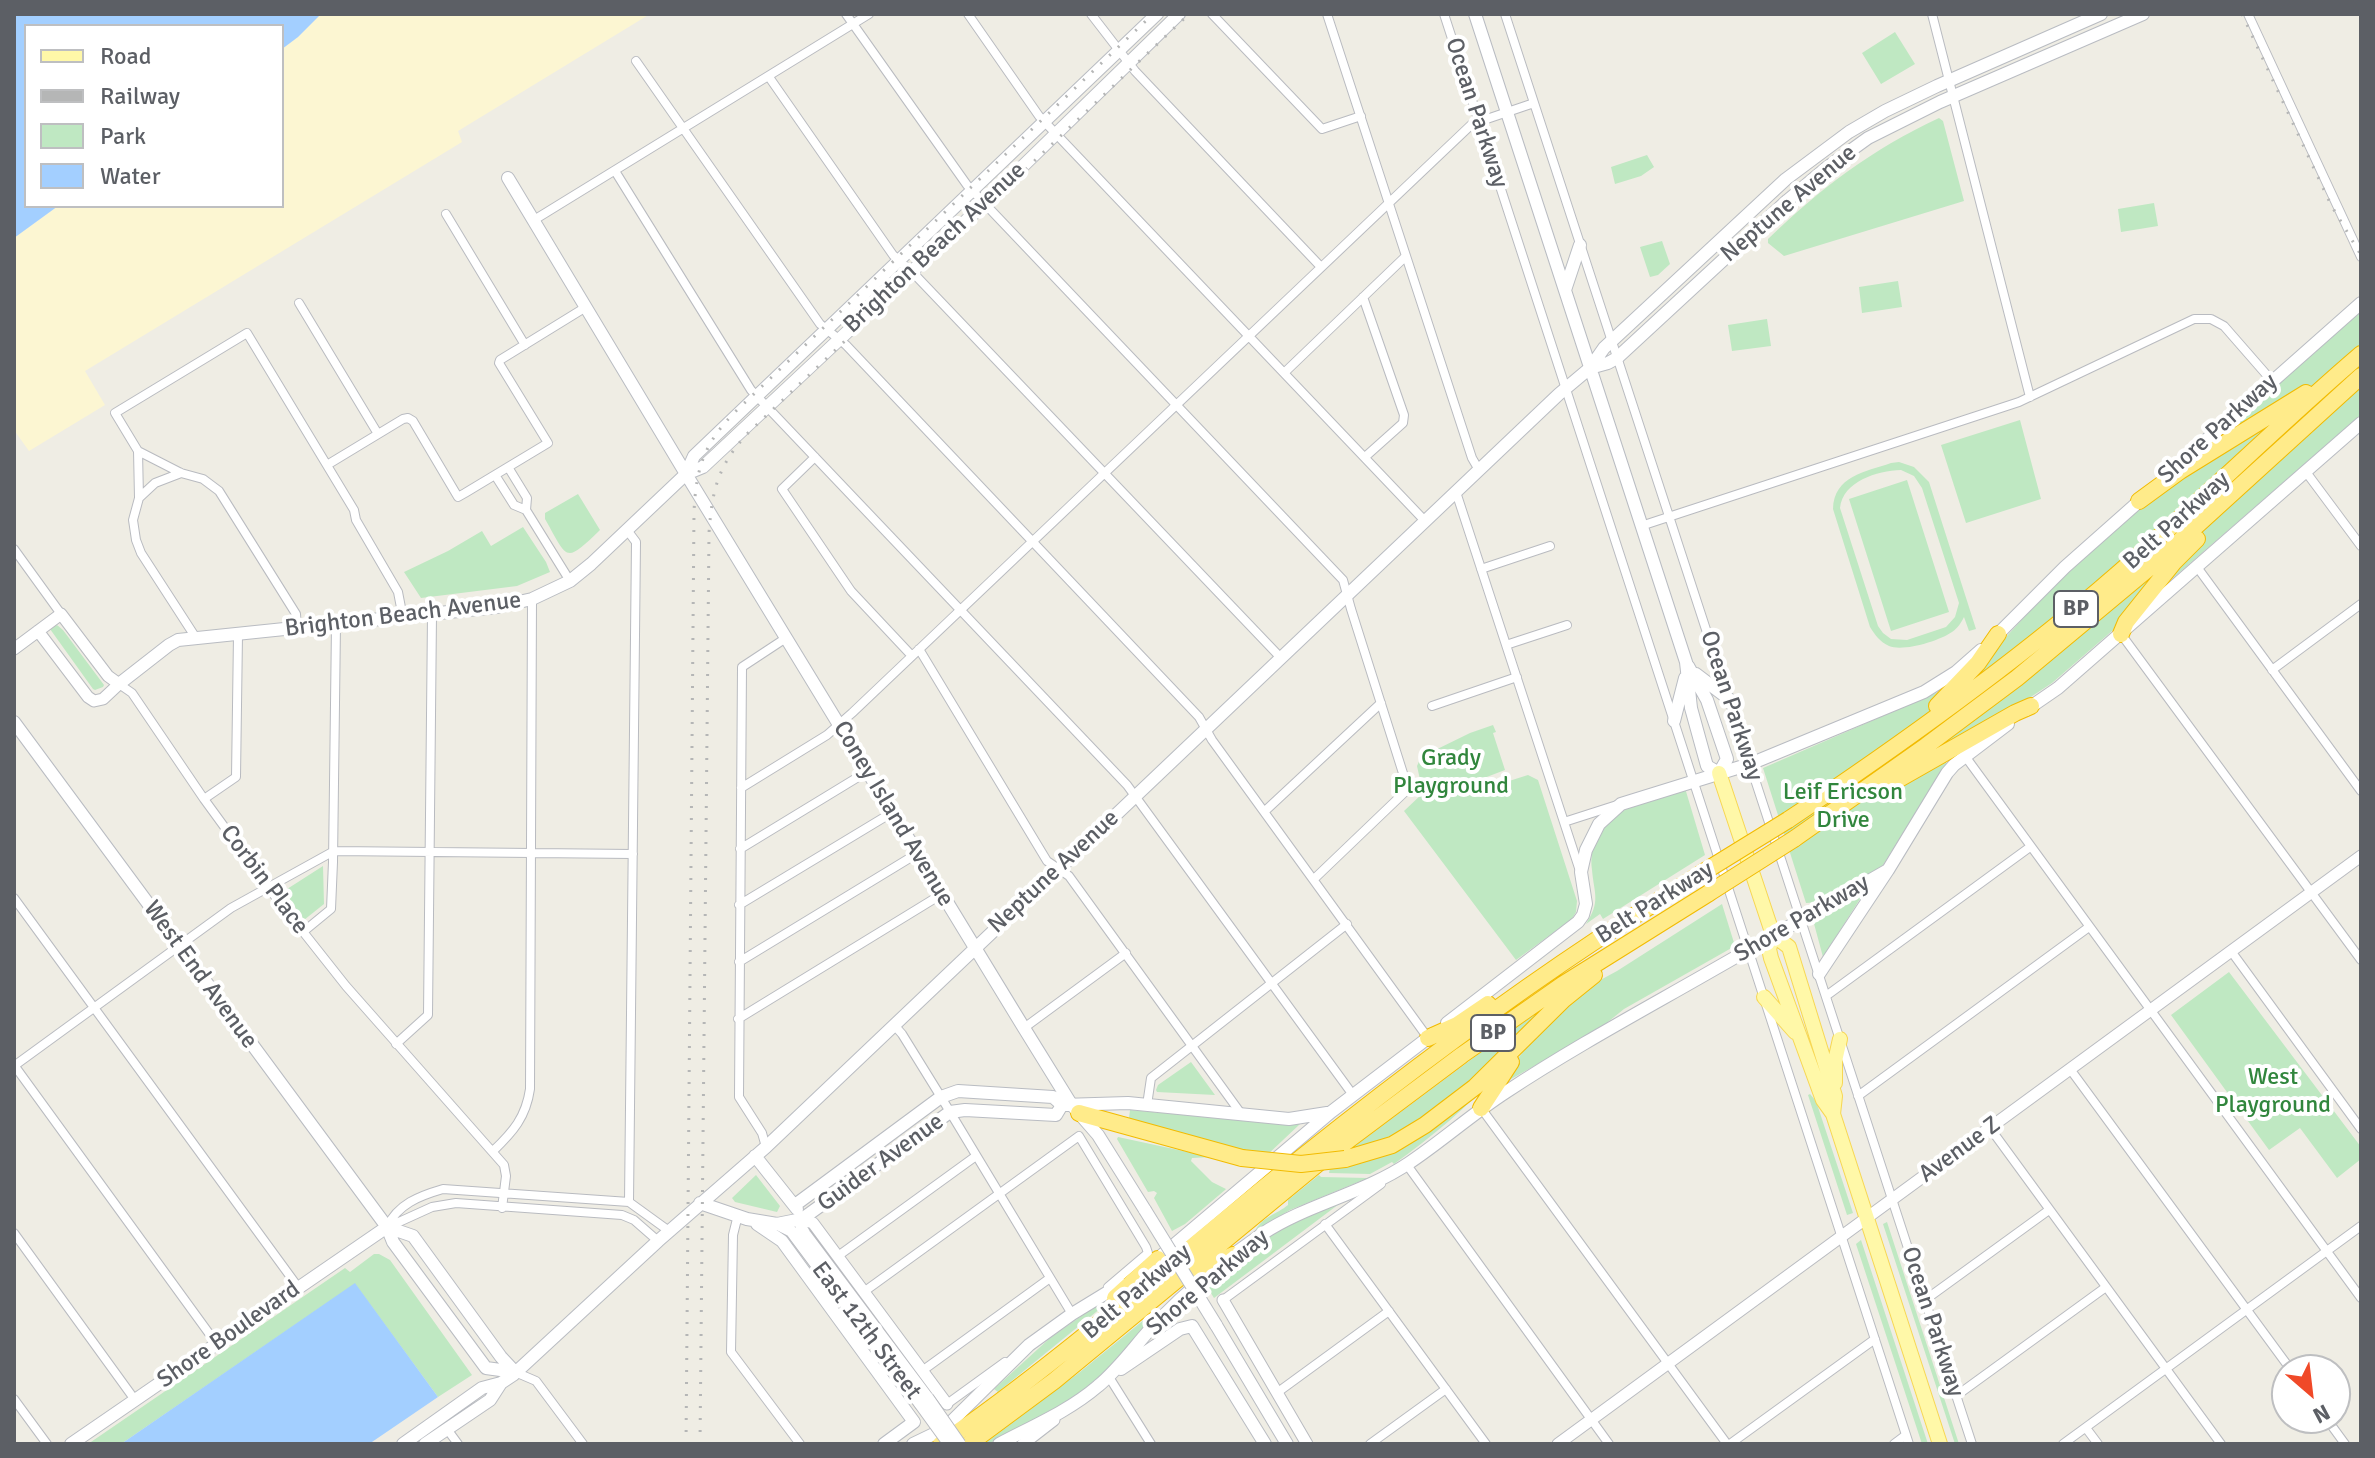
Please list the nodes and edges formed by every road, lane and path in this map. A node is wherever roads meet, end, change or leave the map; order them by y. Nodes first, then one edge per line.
1 (846, 14) edge
2 (869, 14) edge
3 (968, 14) edge
4 (1091, 14) edge
5 (1157, 14) edge
6 (1179, 14) edge
7 (1212, 14) edge
8 (1327, 14) edge
9 (1444, 14) edge
10 (1475, 14) edge
11 (1505, 14) edge
12 (1932, 14) edge
13 (2101, 14) edge
14 (2143, 14) edge
15 (2248, 14) edge
16 (854, 25) junction
17 (1119, 51) junction
18 (636, 61) dead end
19 (1128, 63) junction
20 (769, 77) junction
21 (1949, 80) junction
22 (1953, 96) junction
23 (1534, 103) junction
24 (1507, 112) junction
25 (1361, 116) junction
26 (1478, 121) junction
27 (1045, 122) junction
28 (683, 129) junction
29 (1056, 133) junction
30 (615, 171) junction
31 (508, 178) dead end
32 (973, 192) junction
33 (1389, 202) junction
34 (985, 203) junction
35 (446, 214) dead end
36 (534, 220) junction
37 (1580, 245) junction
38 (1406, 256) junction
39 (2361, 257) edge
40 (899, 261) junction
41 (1321, 267) junction
42 (911, 271) junction
43 (1565, 290) junction
44 (1363, 297) junction
45 (299, 303) dead end
46 (2361, 303) edge
47 (586, 307) junction
48 (827, 330) junction
49 (1249, 336) junction
50 (838, 339) junction
51 (1612, 340) junction
52 (525, 345) junction
53 (2361, 354) edge
54 (1617, 358) junction
55 (1590, 368) junction
56 (2341, 371) junction
57 (1284, 373) junction
58 (2361, 376) edge
59 (2272, 381) junction
60 (1566, 388) junction
61 (756, 396) junction
62 (2030, 397) junction
63 (1177, 404) junction
64 (766, 406) junction
65 (2361, 423) edge
66 (378, 434) junction
67 (138, 451) junction
68 (815, 457) junction
69 (1365, 457) junction
70 (327, 465) junction
71 (1479, 470) junction
72 (502, 471) junction
73 (2306, 472) junction
74 (181, 473) junction
75 (1104, 473) junction
76 (686, 474) junction
77 (2251, 475) junction
78 (1456, 492) junction
79 (139, 498) junction
80 (2139, 501) junction
81 (526, 510) junction
82 (1670, 516) junction
83 (1425, 521) junction
84 (1641, 526) junction
85 (627, 530) junction
86 (1032, 542) junction
87 (1550, 546) dead end
88 (2361, 546) edge
89 (14, 549) edge
90 (2197, 567) junction
91 (1481, 569) junction
92 (570, 581) junction
93 (1347, 595) junction
94 (532, 599) junction
95 (2361, 604) edge
96 (960, 610) junction
97 (61, 614) junction
98 (432, 615) junction
99 (403, 618) junction
100 (336, 625) junction
101 (1567, 625) dead end
102 (297, 629) junction
103 (38, 631) junction
104 (1998, 634) junction
105 (2121, 634) junction
106 (238, 635) junction
107 (196, 638) junction
108 (786, 638) junction
109 (1506, 645) junction
110 (14, 649) edge
111 (916, 652) junction
112 (1281, 658) junction
113 (1688, 667) junction
114 (2272, 670) junction
115 (1517, 677) junction
116 (119, 684) junction
117 (1729, 699) junction
118 (1381, 703) junction
119 (1432, 706) dead end
120 (2031, 706) junction
121 (1674, 721) junction
122 (14, 722) edge
123 (839, 724) junction
124 (1206, 729) junction
125 (1965, 756) junction
126 (1750, 764) junction
127 (868, 771) junction
128 (1719, 773) junction
129 (1694, 781) junction
130 (741, 788) junction
131 (2361, 791) edge
132 (1135, 796) junction
133 (1825, 796) junction
134 (204, 799) junction
135 (1621, 804) junction
136 (1265, 811) junction
137 (893, 812) junction
138 (1564, 822) junction
139 (1817, 824) junction
140 (2030, 847) junction
141 (740, 849) junction
142 (334, 851) junction
143 (430, 852) junction
144 (530, 853) junction
145 (918, 853) junction
146 (633, 854) junction
147 (2361, 856) edge
148 (1058, 869) junction
149 (1888, 870) junction
150 (1581, 872) junction
151 (1314, 879) junction
152 (269, 888) junction
153 (2311, 892) junction
154 (942, 894) junction
155 (14, 898) edge
156 (739, 905) junction
157 (1667, 920) junction
158 (1801, 920) junction
159 (1347, 924) junction
160 (2089, 927) junction
161 (303, 932) junction
162 (1773, 935) junction
163 (1593, 943) junction
164 (179, 945) junction
165 (975, 948) junction
166 (1749, 950) junction
167 (2231, 951) junction
168 (1126, 953) junction
169 (2361, 960) edge
170 (739, 962) junction
171 (1819, 974) junction
172 (1271, 984) junction
173 (1826, 996) junction
174 (1764, 997) junction
175 (94, 1007) junction
176 (2151, 1010) junction
177 (738, 1019) junction
178 (894, 1025) junction
179 (1024, 1028) junction
180 (1528, 1036) junction
181 (1428, 1038) junction
182 (1840, 1039) junction
183 (1802, 1040) junction
184 (396, 1044) junction
185 (1193, 1045) junction
186 (14, 1066) edge
187 (2070, 1069) junction
188 (1353, 1095) junction
189 (1835, 1096) junction
190 (1858, 1096) junction
191 (941, 1097) junction
192 (1147, 1105) junction
193 (1071, 1107) junction
194 (1481, 1108) junction
195 (950, 1112) junction
196 (1331, 1112) junction
197 (1833, 1114) junction
198 (1242, 1115) junction
199 (1990, 1128) junction
200 (2361, 1129) edge
201 (766, 1147) junction
202 (493, 1151) junction
203 (755, 1156) junction
204 (976, 1156) junction
205 (1407, 1165) junction
206 (504, 1194) junction
207 (999, 1194) junction
208 (1892, 1200) junction
209 (629, 1202) junction
210 (700, 1203) junction
211 (795, 1205) junction
212 (502, 1208) junction
213 (2049, 1210) junction
214 (742, 1217) junction
215 (1867, 1218) junction
216 (802, 1219) junction
217 (777, 1224) junction
218 (1325, 1224) junction
219 (2361, 1226) edge
220 (387, 1227) junction
221 (669, 1231) junction
222 (14, 1233) edge
223 (1841, 1237) junction
224 (658, 1241) junction
225 (2327, 1251) junction
226 (1233, 1255) junction
227 (838, 1256) junction
228 (1153, 1256) junction
229 (1050, 1278) junction
230 (1179, 1281) junction
231 (298, 1287) junction
232 (2106, 1287) junction
233 (865, 1291) junction
234 (2361, 1298) edge
235 (1223, 1300) joint
236 (1925, 1300) junction
237 (2247, 1310) junction
238 (1077, 1311) junction
239 (1389, 1311) junction
240 (1875, 1339) junction
241 (216, 1343) junction
242 (1029, 1345) junction
243 (2279, 1354) edge
244 (1060, 1356) junction
245 (1668, 1363) junction
246 (2166, 1369) junction
247 (922, 1371) junction
248 (515, 1372) junction
249 (1109, 1377) junction
250 (501, 1383) junction
251 (1446, 1389) junction
252 (1278, 1392) junction
253 (1956, 1396) junction
254 (14, 1399) edge
255 (135, 1400) junction
256 (924, 1401) junction
257 (947, 1404) joint
258 (1069, 1408) junction
259 (1592, 1420) junction
260 (2086, 1428) junction
261 (447, 1429) junction
262 (1908, 1440) edge
263 (47, 1444) edge
264 (71, 1444) edge
265 (403, 1444) edge
266 (425, 1444) edge
267 (458, 1444) edge
268 (583, 1444) edge
269 (800, 1444) edge
270 (884, 1444) edge
271 (913, 1444) edge
272 (941, 1444) edge
273 (949, 1444) edge
274 (960, 1444) edge
275 (969, 1444) edge
276 (999, 1444) edge
277 (1023, 1444) edge
278 (1151, 1444) edge
279 (1265, 1444) edge
280 (1287, 1444) edge
281 (1307, 1444) edge
282 (1370, 1444) edge
283 (1486, 1444) edge
284 (1558, 1444) edge
285 (1609, 1444) edge
286 (1729, 1444) edge
287 (1894, 1444) edge
288 (1940, 1444) edge
289 (1972, 1444) edge
290 (2063, 1444) edge
291 (2098, 1444) edge
292 (2221, 1444) edge

1 - 16 street
2 - 16 street
3 - 27 street
4 - 17 street
5 - 17 main road, Brighton Beach Avenue
6 - 19 main road, Brighton Beach Avenue
7 - 25 street
8 - 25 street
9 - 26 street, Ocean Parkway
10 - 24 main road, Ocean Parkway
11 - 23 street, Ocean Parkway
12 - 21 street
13 - 21 main road, Neptune Avenue
14 - 22 main road, Neptune Avenue
15 - 39 street
16 - 20 street
16 - 32 street
17 - 19 street
17 - 27 main road, Brighton Beach Avenue
18 - 28 street
19 - 29 main road, Brighton Beach Avenue
19 - 41 street
20 - 28 street
20 - 40 street
21 - 22 street
21 - 51 main road, Neptune Avenue
22 - 54 main road, Neptune Avenue
22 - 62 street
23 - 24 street
23 - 37 street, Ocean Parkway
24 - 26 street
24 - 43 main road, Ocean Parkway
25 - 33 street
26 - 33 street
26 - 60 street, Ocean Parkway
27 - 29 street
27 - 32 main road, Brighton Beach Avenue
28 - 30 street
28 - 48 street
29 - 34 main road, Brighton Beach Avenue
29 - 49 street
30 - 36 street
30 - 61 street
31 - 36 main road, Coney Island Avenue
32 - 34 street
32 - 40 main road, Brighton Beach Avenue
33 - 38 street
33 - 41 street
34 - 42 main road, Brighton Beach Avenue
34 - 63 street
35 - 52 street
36 - 47 main road, Coney Island Avenue
37 - 43 main road
37 - 51 street, Ocean Parkway
38 - 44 street
38 - 71 street
40 - 42 street
40 - 48 main road, Brighton Beach Avenue
41 - 49 street
42 - 50 main road, Brighton Beach Avenue
42 - 75 street
43 - 55 main road, Ocean Parkway
44 - 57 street
44 - 69 street
45 - 66 street
46 - 59 main road, Shore Parkway
47 - 52 street
47 - 76 main road, Coney Island Avenue
48 - 50 street
48 - 61 main road, Brighton Beach Avenue
49 - 57 street
49 - 63 street
50 - 64 main road, Brighton Beach Avenue
50 - 86 street
51 - 54 street, Ocean Parkway
51 - 55 main road, Neptune Avenue
52 - 72 street
53 - 56 highway, Belt Parkway / BP
54 - 55 main road, Neptune Avenue
54 - 82 street, Ocean Parkway
55 - 60 main road, Neptune Avenue
55 - 84 main road, Ocean Parkway
56 - 80 highway
56 - 133 highway, Belt Parkway / BP
57 - 69 street
58 - 77 highway, Belt Parkway / BP
59 - 62 street
59 - 80 main road, Shore Parkway
60 - 71 main road, Neptune Avenue
60 - 121 street, Ocean Parkway
61 - 64 street
61 - 76 main road, Brighton Beach Avenue
62 - 82 street
63 - 75 street
63 - 93 street
64 - 68 street
64 - 76 main road, Brighton Beach Avenue
65 - 73 main road, Shore Parkway
66 - 70 street
66 - 72 street
67 - 70 street
67 - 74 street
67 - 79 street
68 - 96 street
68 - 111 street
69 - 83 street
70 - 99 street
71 - 78 main road, Neptune Avenue
72 - 81 street
72 - 81 street
73 - 88 street
73 - 90 main road, Shore Parkway
74 - 79 street
74 - 102 street
75 - 86 street
75 - 112 street
76 - 85 main road, Brighton Beach Avenue
76 - 108 main road, Coney Island Avenue
77 - 105 highway
77 - 139 highway, Belt Parkway / BP
78 - 83 main road, Neptune Avenue
78 - 91 street
79 - 107 street
80 - 104 main road, Shore Parkway
81 - 92 street
82 - 84 street
82 - 117 street, Ocean Parkway
83 - 93 main road, Neptune Avenue
84 - 113 main road, Ocean Parkway
85 - 92 main road, Brighton Beach Avenue
85 - 146 street
86 - 96 street
86 - 124 street
87 - 91 street
89 - 97 street, Corbin Place
90 - 105 main road, Shore Parkway
90 - 114 street
91 - 109 street
92 - 94 main road, Brighton Beach Avenue
93 - 112 main road, Neptune Avenue
93 - 118 street
94 - 98 main road, Brighton Beach Avenue
94 - 144 street
95 - 114 street
96 - 111 street
96 - 132 street
97 - 103 street
97 - 116 street, Corbin Place
98 - 99 main road, Brighton Beach Avenue
98 - 143 street
99 - 100 main road, Brighton Beach Avenue
100 - 102 main road, Brighton Beach Avenue
100 - 142 street
101 - 109 street
102 - 106 main road, Brighton Beach Avenue
103 - 110 street
103 - 116 street, Brighton Beach Avenue
104 - 126 main road, Shore Parkway
104 - 133 highway
105 - 120 main road, Shore Parkway
105 - 153 street
106 - 107 main road, Brighton Beach Avenue
106 - 134 street
107 - 116 main road, Brighton Beach Avenue
108 - 123 main road, Coney Island Avenue
108 - 130 street
109 - 115 street
111 - 123 street
111 - 148 street
112 - 124 main road, Neptune Avenue
113 - 117 main road
113 - 121 main road
113 - 128 main road, Ocean Parkway
113 - 128 main road, Ocean Parkway
114 - 131 street
115 - 119 street
115 - 138 street
116 - 134 street, Corbin Place
117 - 126 street, Ocean Parkway
118 - 136 street
118 - 151 street
120 - 125 main road, Shore Parkway
120 - 139 highway
121 - 129 street, Ocean Parkway
122 - 164 main road, West End Avenue
123 - 127 main road, Coney Island Avenue
123 - 130 street
124 - 132 main road, Neptune Avenue
124 - 136 street
125 - 140 street
125 - 149 main road, Shore Parkway
126 - 128 main road, Shore Parkway
126 - 158 street, Ocean Parkway
127 - 137 main road, Coney Island Avenue
127 - 141 street
128 - 129 main road, Shore Parkway
128 - 162 main road, Ocean Parkway
129 - 135 main road, Shore Parkway
129 - 166 street, Ocean Parkway
130 - 141 street
132 - 148 main road, Neptune Avenue
132 - 172 street
133 - 163 highway, Belt Parkway / BP, bridge
134 - 152 street, Corbin Place
135 - 138 street, Shore Parkway
135 - 150 main road
136 - 151 street
137 - 145 main road, Coney Island Avenue
137 - 156 street
138 - 150 street
139 - 157 highway, Belt Parkway / BP, bridge
140 - 160 street
140 - 173 street
141 - 156 street
142 - 143 street
142 - 152 street
142 - 161 street
143 - 144 street
143 - 184 street
144 - 146 street
144 - 202 street
145 - 154 main road, Coney Island Avenue
145 - 170 street
146 - 209 street
147 - 153 street, Avenue Z
148 - 165 main road, Neptune Avenue
148 - 168 street
149 - 158 main road, Shore Parkway
149 - 171 main road
150 - 181 main road
151 - 159 street
152 - 161 street, Corbin Place
152 - 164 street
153 - 167 street, Avenue Z
153 - 169 street
154 - 165 main road, Coney Island Avenue
154 - 177 street
155 - 175 street
156 - 170 street
157 - 180 highway
157 - 230 highway, Belt Parkway / BP
158 - 162 main road, Shore Parkway
158 - 171 street, Ocean Parkway
159 - 172 street
159 - 181 street
160 - 176 street
160 - 190 street
161 - 184 street, Corbin Place
162 - 166 main road, Shore Parkway
162 - 183 main road, Ocean Parkway
162 - 189 main road, Ocean Parkway
163 - 181 highway
163 - 244 highway, Belt Parkway / BP
164 - 175 street
164 - 220 main road, West End Avenue
165 - 178 main road, Neptune Avenue
165 - 179 main road, Coney Island Avenue
166 - 174 street, Ocean Parkway
166 - 194 main road, Shore Parkway
167 - 176 street, Avenue Z
167 - 200 street
168 - 179 street
168 - 185 street
170 - 177 street
171 - 173 street, Ocean Parkway
172 - 185 street
172 - 188 street
173 - 182 street, Ocean Parkway
174 - 183 main road
174 - 223 street, Ocean Parkway
175 - 186 street
175 - 231 street
176 - 187 street, Avenue Z
176 - 225 street
177 - 201 street
178 - 191 street
178 - 201 main road, Neptune Avenue
179 - 193 main road, Coney Island Avenue
180 - 193 highway, bridge
180 - 194 highway
181 - 188 main road
182 - 189 main road
182 - 190 street, Ocean Parkway
183 - 197 main road, Ocean Parkway
184 - 202 street, Corbin Place
185 - 192 street
185 - 198 street
186 - 241 street
187 - 199 street, Avenue Z
187 - 237 street
188 - 196 main road
189 - 197 main road, Ocean Parkway
190 - 208 street, Ocean Parkway
191 - 193 main road, Guider Avenue
191 - 195 street
191 - 211 main road, Guider Avenue
192 - 193 main road, Guider Avenue
192 - 198 main road, Guider Avenue
193 - 195 main road, Guider Avenue
193 - 280 main road, Coney Island Avenue, bridge
194 - 205 main road, Shore Parkway
194 - 245 street
195 - 204 street
195 - 216 main road, Guider Avenue
196 - 198 main road, Guider Avenue
196 - 228 main road
197 - 215 main road, Ocean Parkway
199 - 208 street, Avenue Z
199 - 213 street
201 - 203 main road, Neptune Avenue
202 - 206 street, Corbin Place
203 - 210 main road, Neptune Avenue
203 - 211 main road, East 12th Street
204 - 207 street
204 - 227 street
205 - 218 street, Shore Parkway
205 - 226 main road, Shore Parkway
205 - 259 street
206 - 209 street
206 - 212 street, Corbin Place
206 - 220 street
207 - 228 street
207 - 229 street
207 - 233 street
208 - 215 street, Avenue Z
208 - 236 street, Ocean Parkway
209 - 221 street
210 - 214 main road, Guider Avenue
210 - 221 main road, Neptune Avenue
211 - 216 main road, East 12th Street
212 - 220 street
212 - 224 street
213 - 232 street
213 - 236 street
214 - 217 main road, Guider Avenue
214 - 269 street
214 - 270 main road, East 12th Street
215 - 223 street, Avenue Z
215 - 288 main road, Ocean Parkway
216 - 217 main road, Guider Avenue
216 - 227 street, East 12th Street
216 - 256 street, East 12th Street
217 - 256 street, East 12th Street
218 - 235 street, Shore Parkway
218 - 239 street
219 - 225 street
220 - 231 main road, Shore Boulevard
220 - 248 main road
220 - 248 main road
221 - 224 main road, Neptune Avenue
222 - 255 street
223 - 240 street, Ocean Parkway
223 - 245 street, Avenue Z
224 - 248 main road, Neptune Avenue
225 - 234 street
225 - 237 street
226 - 230 highway
226 - 249 main road, Shore Parkway
227 - 233 street, East 12th Street
228 - 238 main road
228 - 244 highway
229 - 238 street
229 - 247 street
230 - 275 highway, Belt Parkway / BP
231 - 241 main road, Shore Boulevard
232 - 246 street
232 - 253 street
233 - 247 street, East 12th Street
235 - 252 street
236 - 253 street, Ocean Parkway
237 - 243 street
237 - 246 street
238 - 242 main road
239 - 251 street
239 - 252 street
240 - 262 street, Ocean Parkway
240 - 286 street
241 - 255 main road, Shore Boulevard
242 - 257 street
242 - 271 main road
244 - 272 highway, Belt Parkway / BP
245 - 259 street, Avenue Z
245 - 286 street
246 - 260 street
246 - 292 street
247 - 257 street, East 12th Street
248 - 250 main road, Neptune Avenue
248 - 268 street
249 - 258 main road, Shore Parkway
249 - 278 street
249 - 279 main road, Shore Parkway
250 - 261 main road
250 - 265 main road
251 - 282 street
251 - 283 street
252 - 281 street
253 - 289 street, Ocean Parkway
254 - 263 street
255 - 264 main road, Shore Boulevard
256 - 273 street, East 12th Street, bridge
256 - 274 street, East 12th Street, bridge
258 - 276 main road, Shore Parkway
258 - 277 street, Shore Parkway
259 - 284 street, Avenue Z
259 - 285 street
260 - 290 street
260 - 291 street
261 - 266 main road
261 - 267 street
262 - 287 street

